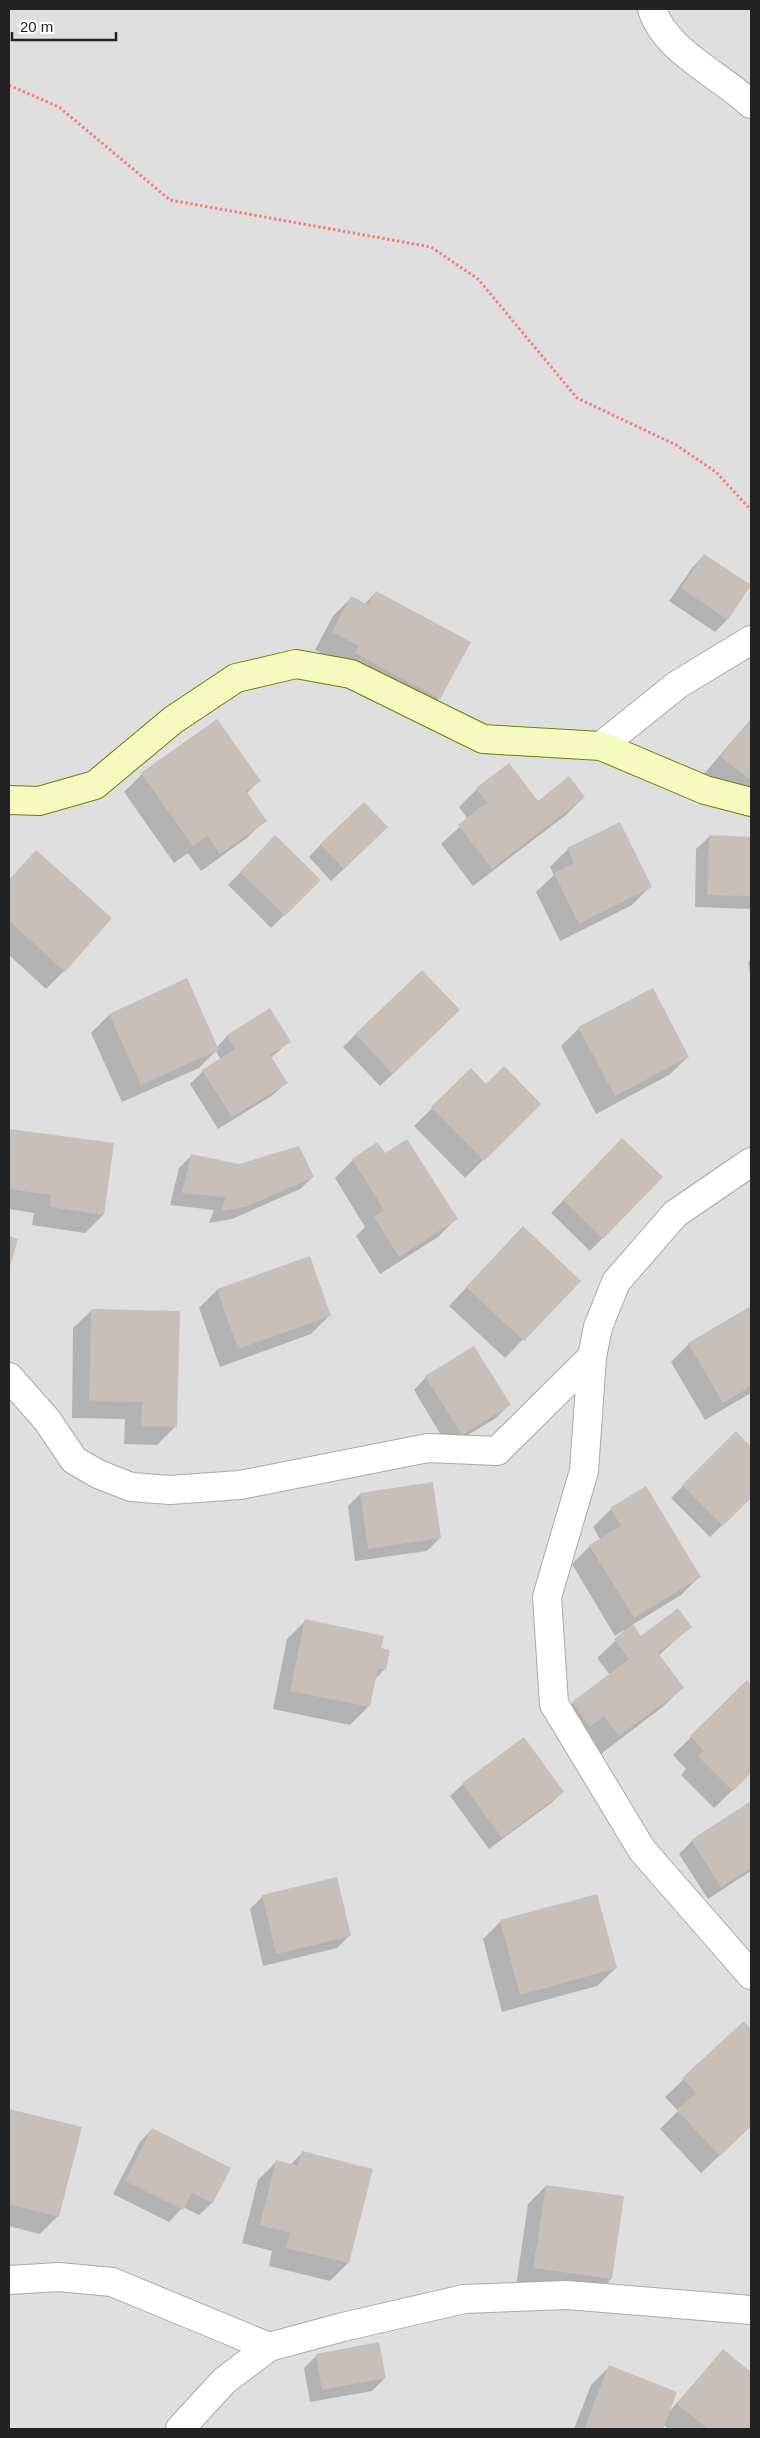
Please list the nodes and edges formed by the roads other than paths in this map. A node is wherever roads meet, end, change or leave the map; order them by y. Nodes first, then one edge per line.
1 (652, 9) edge
2 (751, 104) edge
3 (751, 640) edge
4 (601, 746) junction
5 (9, 800) edge
6 (751, 802) edge
7 (751, 1162) edge
8 (592, 1357) junction
9 (9, 1377) edge
10 (751, 1975) edge
11 (9, 2280) edge
12 (751, 2310) edge
13 (269, 2347) junction
14 (180, 2429) edge

1 - 2 street
3 - 4 street
4 - 5 street
4 - 6 street
7 - 8 street
8 - 9 street
8 - 10 street
11 - 13 street
12 - 13 street
13 - 14 street

